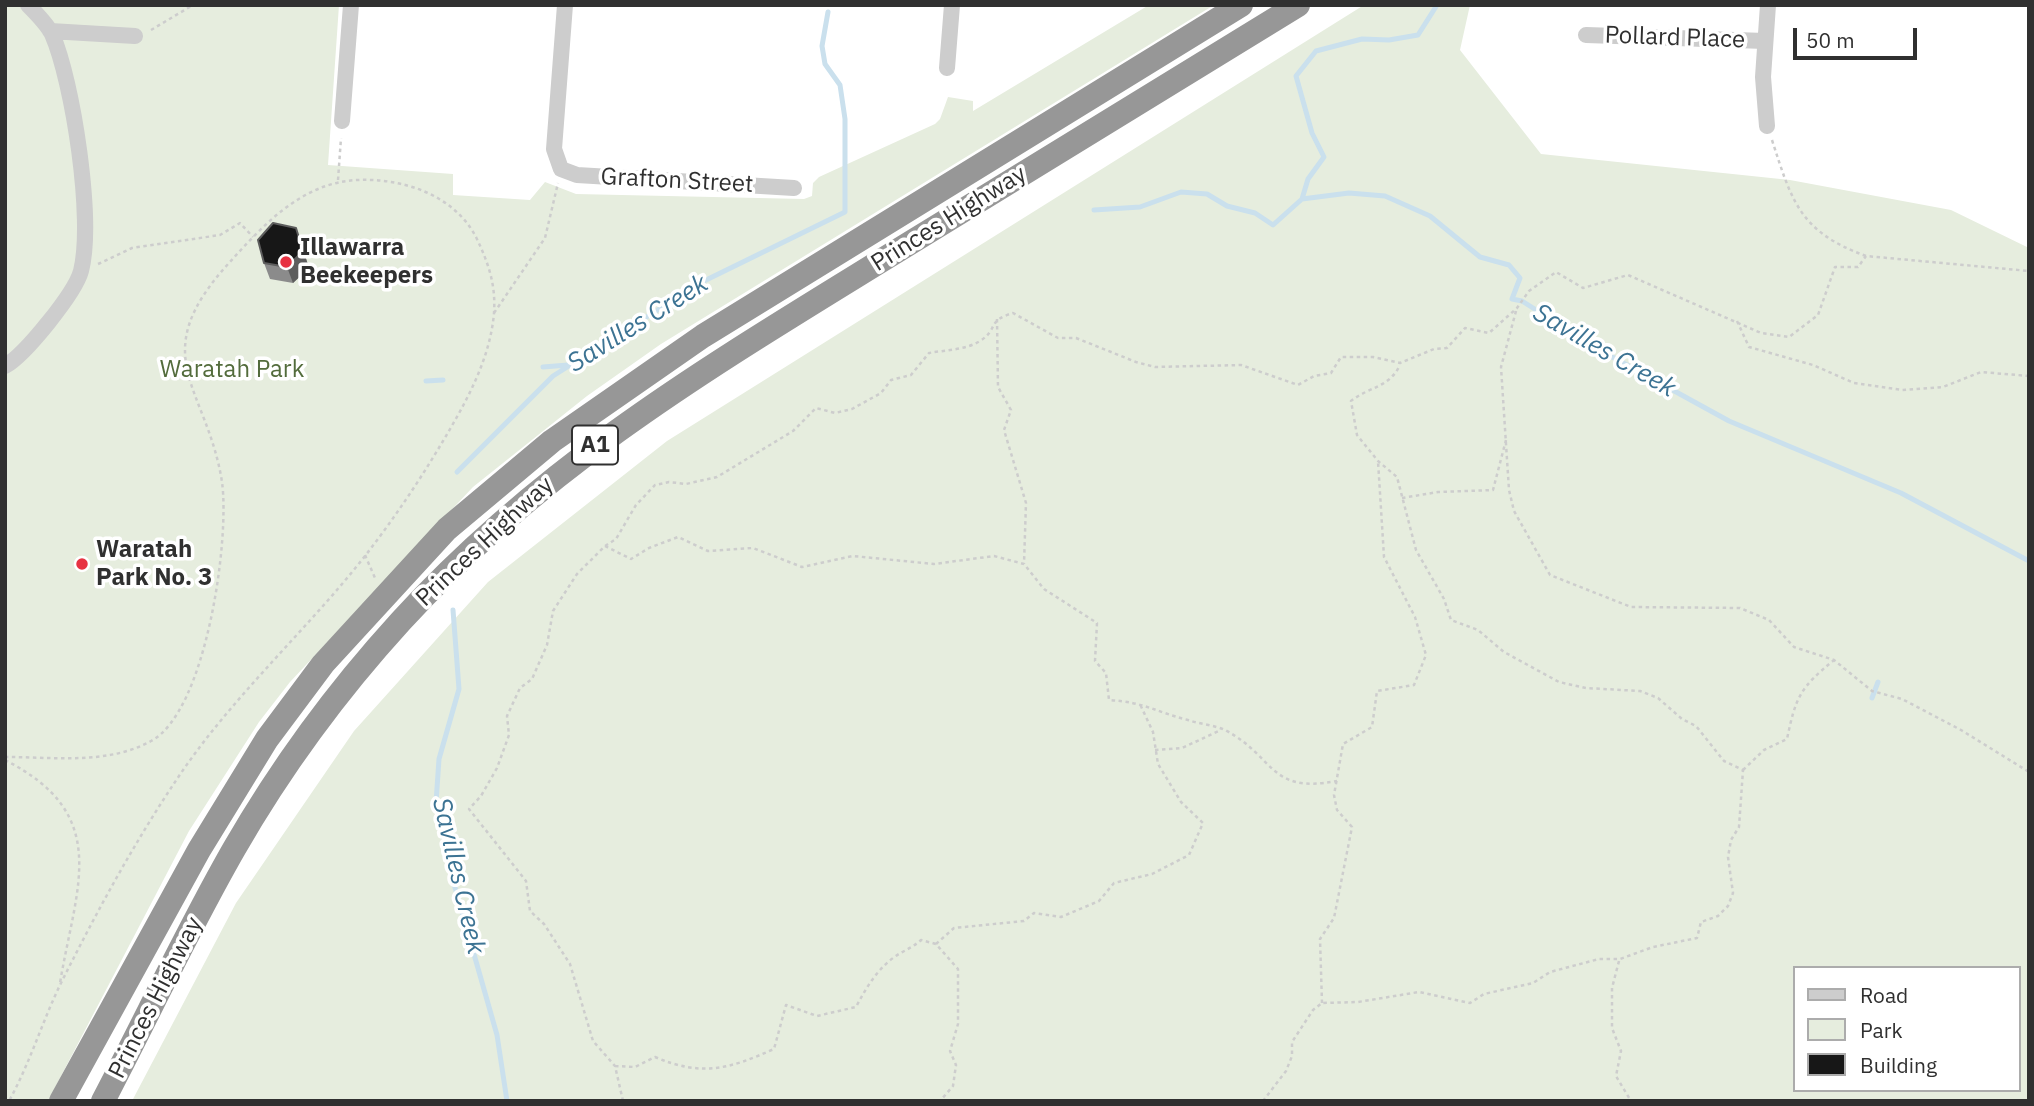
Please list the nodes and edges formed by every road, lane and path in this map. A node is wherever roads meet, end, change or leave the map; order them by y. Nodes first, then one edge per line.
1 (28, 5) edge
2 (193, 5) edge
3 (351, 5) edge
4 (565, 5) edge
5 (952, 5) edge
6 (1241, 5) edge
7 (1298, 5) edge
8 (1768, 5) edge
9 (50, 31) junction
10 (1586, 35) dead end
11 (135, 36) joint
12 (1765, 41) junction
13 (947, 68) dead end
14 (342, 121) joint
15 (1767, 126) joint
16 (561, 169) junction
17 (338, 180) junction
18 (794, 188) dead end
19 (253, 237) junction
20 (1866, 256) junction
21 (2029, 271) edge
22 (81, 272) junction
23 (1517, 308) junction
24 (494, 313) junction
25 (997, 318) junction
26 (1737, 320) junction
27 (1400, 363) junction
28 (5, 366) edge
29 (2029, 376) edge
30 (1507, 436) junction
31 (1378, 461) junction
32 (1402, 498) junction
33 (605, 546) junction
34 (1024, 564) junction
35 (1834, 660) junction
36 (1139, 702) junction
37 (1223, 729) junction
38 (1155, 750) junction
39 (5, 759) edge
40 (1743, 770) junction
41 (2029, 772) edge
42 (1336, 780) junction
43 (936, 944) junction
44 (1620, 959) junction
45 (60, 986) junction
46 (1322, 1003) junction
47 (615, 1066) junction
48 (9, 1101) edge
49 (61, 1101) edge
50 (103, 1101) edge
51 (623, 1101) edge
52 (940, 1101) edge
53 (1263, 1101) edge
54 (1631, 1101) edge

1 - 9 street
2 - 11 path
3 - 14 street
4 - 16 street
5 - 13 street
6 - 49 highway, Princes Highway / A1
7 - 50 highway, Princes Highway / A1
8 - 12 street
9 - 11 street
9 - 22 street
10 - 12 street, Pollard Place
12 - 15 street
14 - 17 path
15 - 20 path
16 - 18 street, Grafton Street
16 - 24 path
17 - 19 path
17 - 24 path
19 - 22 path
19 - 39 path
20 - 21 path
20 - 26 path
22 - 28 street
23 - 26 path
23 - 27 path
23 - 30 path
24 - 45 path
25 - 27 path
25 - 33 path
25 - 34 path
26 - 29 path
27 - 31 path
30 - 32 path
30 - 35 path
31 - 32 path
31 - 42 path
32 - 40 path
33 - 34 path
33 - 47 path
34 - 36 path
35 - 40 path
35 - 41 path
36 - 37 path
36 - 38 path
37 - 38 path
37 - 42 path
38 - 43 path
39 - 45 path
40 - 44 path
42 - 46 path
43 - 47 path
43 - 52 path
44 - 46 path
44 - 54 path
45 - 48 path
46 - 53 path
47 - 51 path

